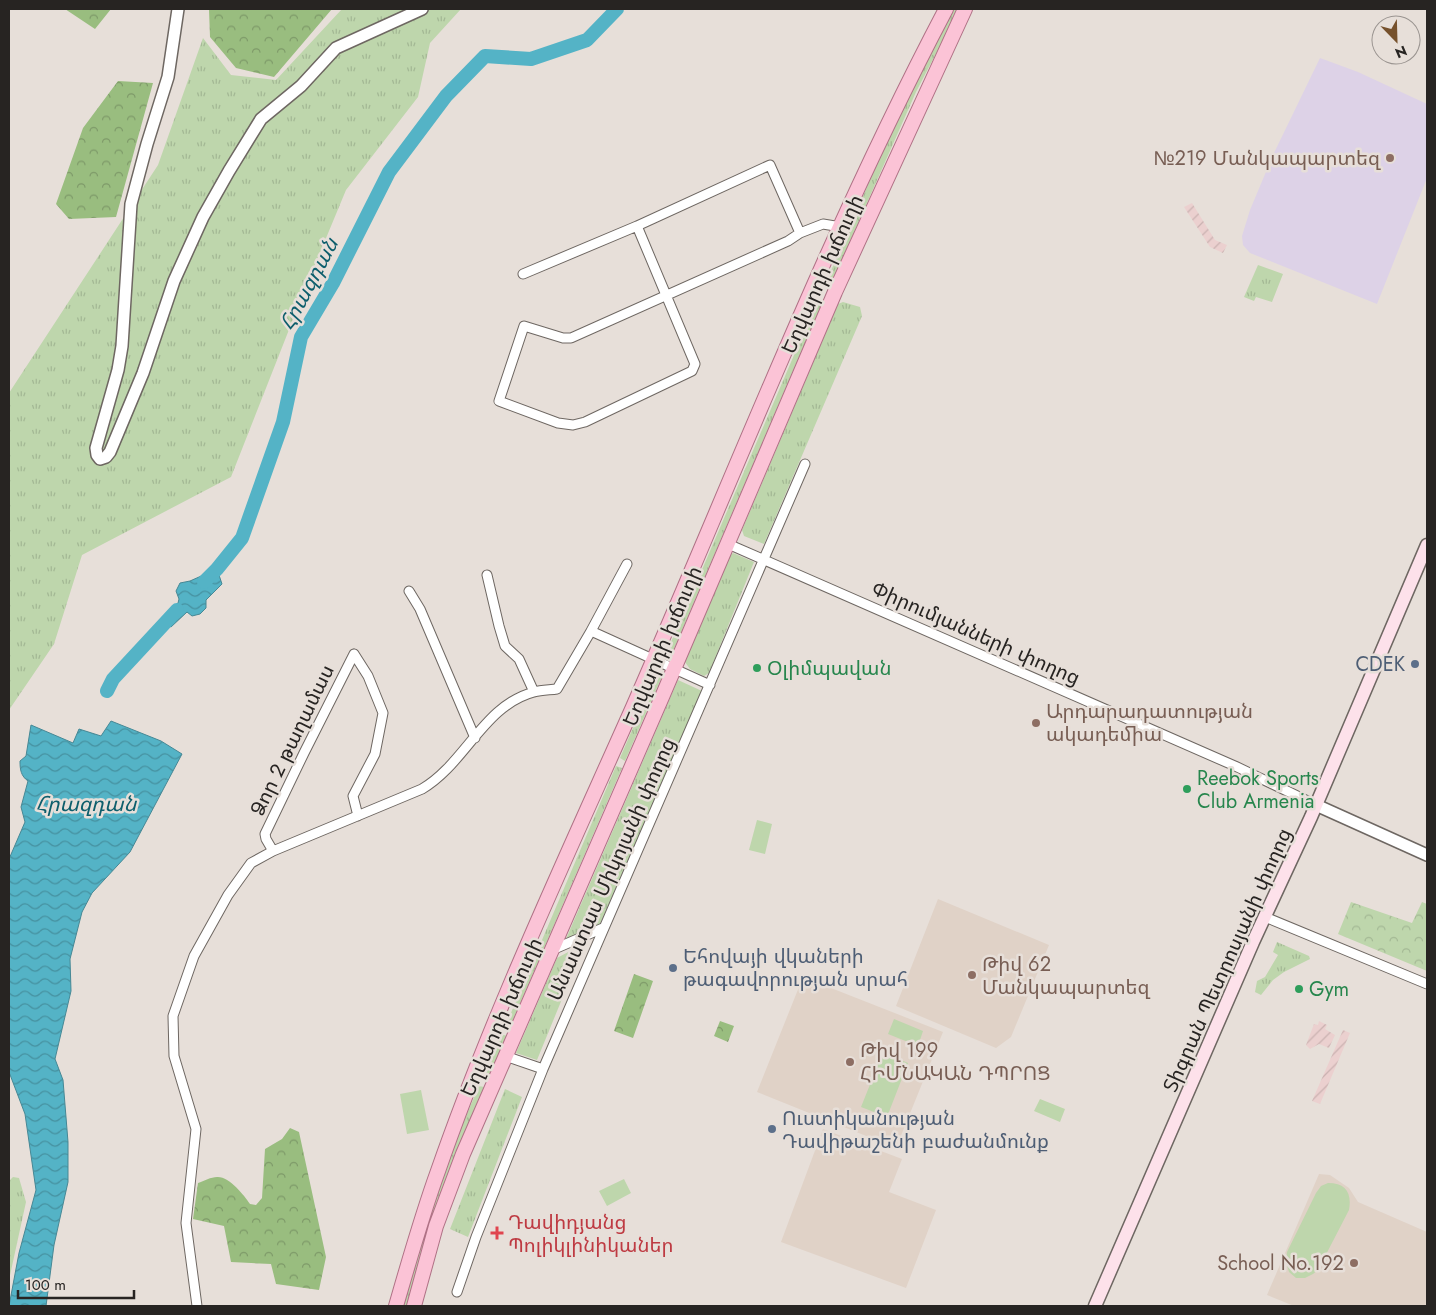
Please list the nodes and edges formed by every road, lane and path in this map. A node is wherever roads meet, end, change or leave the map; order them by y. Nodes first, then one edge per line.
1 (178, 9) edge
2 (422, 9) edge
3 (946, 9) edge
4 (965, 9) edge
5 (636, 226) junction
6 (841, 227) junction
7 (800, 233) junction
8 (524, 274) dead end
9 (816, 281) junction
10 (835, 292) junction
11 (666, 296) junction
12 (805, 464) dead end
13 (728, 544) junction
14 (1427, 545) edge
15 (1427, 556) edge
16 (764, 560) junction
17 (627, 564) dead end
18 (487, 575) dead end
19 (409, 591) dead end
20 (591, 631) junction
21 (652, 659) junction
22 (674, 669) junction
23 (710, 685) junction
24 (534, 692) junction
25 (474, 738) junction
26 (1318, 806) junction
27 (358, 816) junction
28 (273, 851) junction
29 (1427, 855) edge
30 (1267, 918) junction
31 (604, 928) junction
32 (552, 950) junction
33 (1427, 984) edge
34 (506, 1056) junction
35 (543, 1069) junction
36 (475, 1074) junction
37 (494, 1082) junction
38 (456, 1292) dead end
39 (197, 1306) edge
40 (396, 1306) edge
41 (414, 1306) edge
42 (1095, 1306) edge
43 (1103, 1306) edge

1 - 2 street
3 - 6 main road, Եղվարդի խճուղի
4 - 10 main road, Եղվարդի խճուղի
5 - 7 street
5 - 8 street
5 - 11 street
6 - 7 street
6 - 9 main road, Եղվարդի խճուղի
7 - 11 street
9 - 10 main road
9 - 21 main road, Եղվարդի խճուղի
10 - 13 main road, Եղվարդի խճուղի
11 - 11 street
12 - 16 street, Անաստաս Միկոյանի փողոց
13 - 16 street, Փիրումյանների փողոց
13 - 22 main road, Եղվարդի խճուղի
14 - 26 main road, Տիգրան Պետրոսյանի փողոց
15 - 26 main road, Տիգրան Պետրոսյանի փողոց
16 - 23 street, Անաստաս Միկոյանի փողոց
16 - 26 street, Փիրումյանների փողոց
17 - 20 street
18 - 24 street
19 - 25 street
20 - 21 street
20 - 24 street
21 - 22 street
21 - 36 main road, Եղվարդի խճուղի
22 - 23 street
22 - 32 main road, Եղվարդի խճուղի
23 - 31 street, Անաստաս Միկոյանի փողոց
24 - 25 street
25 - 27 street
26 - 29 street, Փիրումյանների փողոց
26 - 30 main road, Տիգրան Պետրոսյանի փողոց
27 - 28 street
27 - 28 street, Ձոր 2 թաղամաս
28 - 39 street
30 - 33 street
30 - 42 main road, Տիգրան Պետրոսյանի փողոց
30 - 43 main road, Տիգրան Պետրոսյանի փողոց
31 - 32 street
31 - 35 street, Անաստաս Միկոյանի փողոց
32 - 34 main road, Եղվարդի խճուղի
34 - 35 street
34 - 37 main road, Եղվարդի խճուղի
35 - 38 street, Անաստաս Միկոյանի փողոց
36 - 37 main road
36 - 40 main road, Եղվարդի խճուղի
37 - 41 main road, Եղվարդի խճուղի

